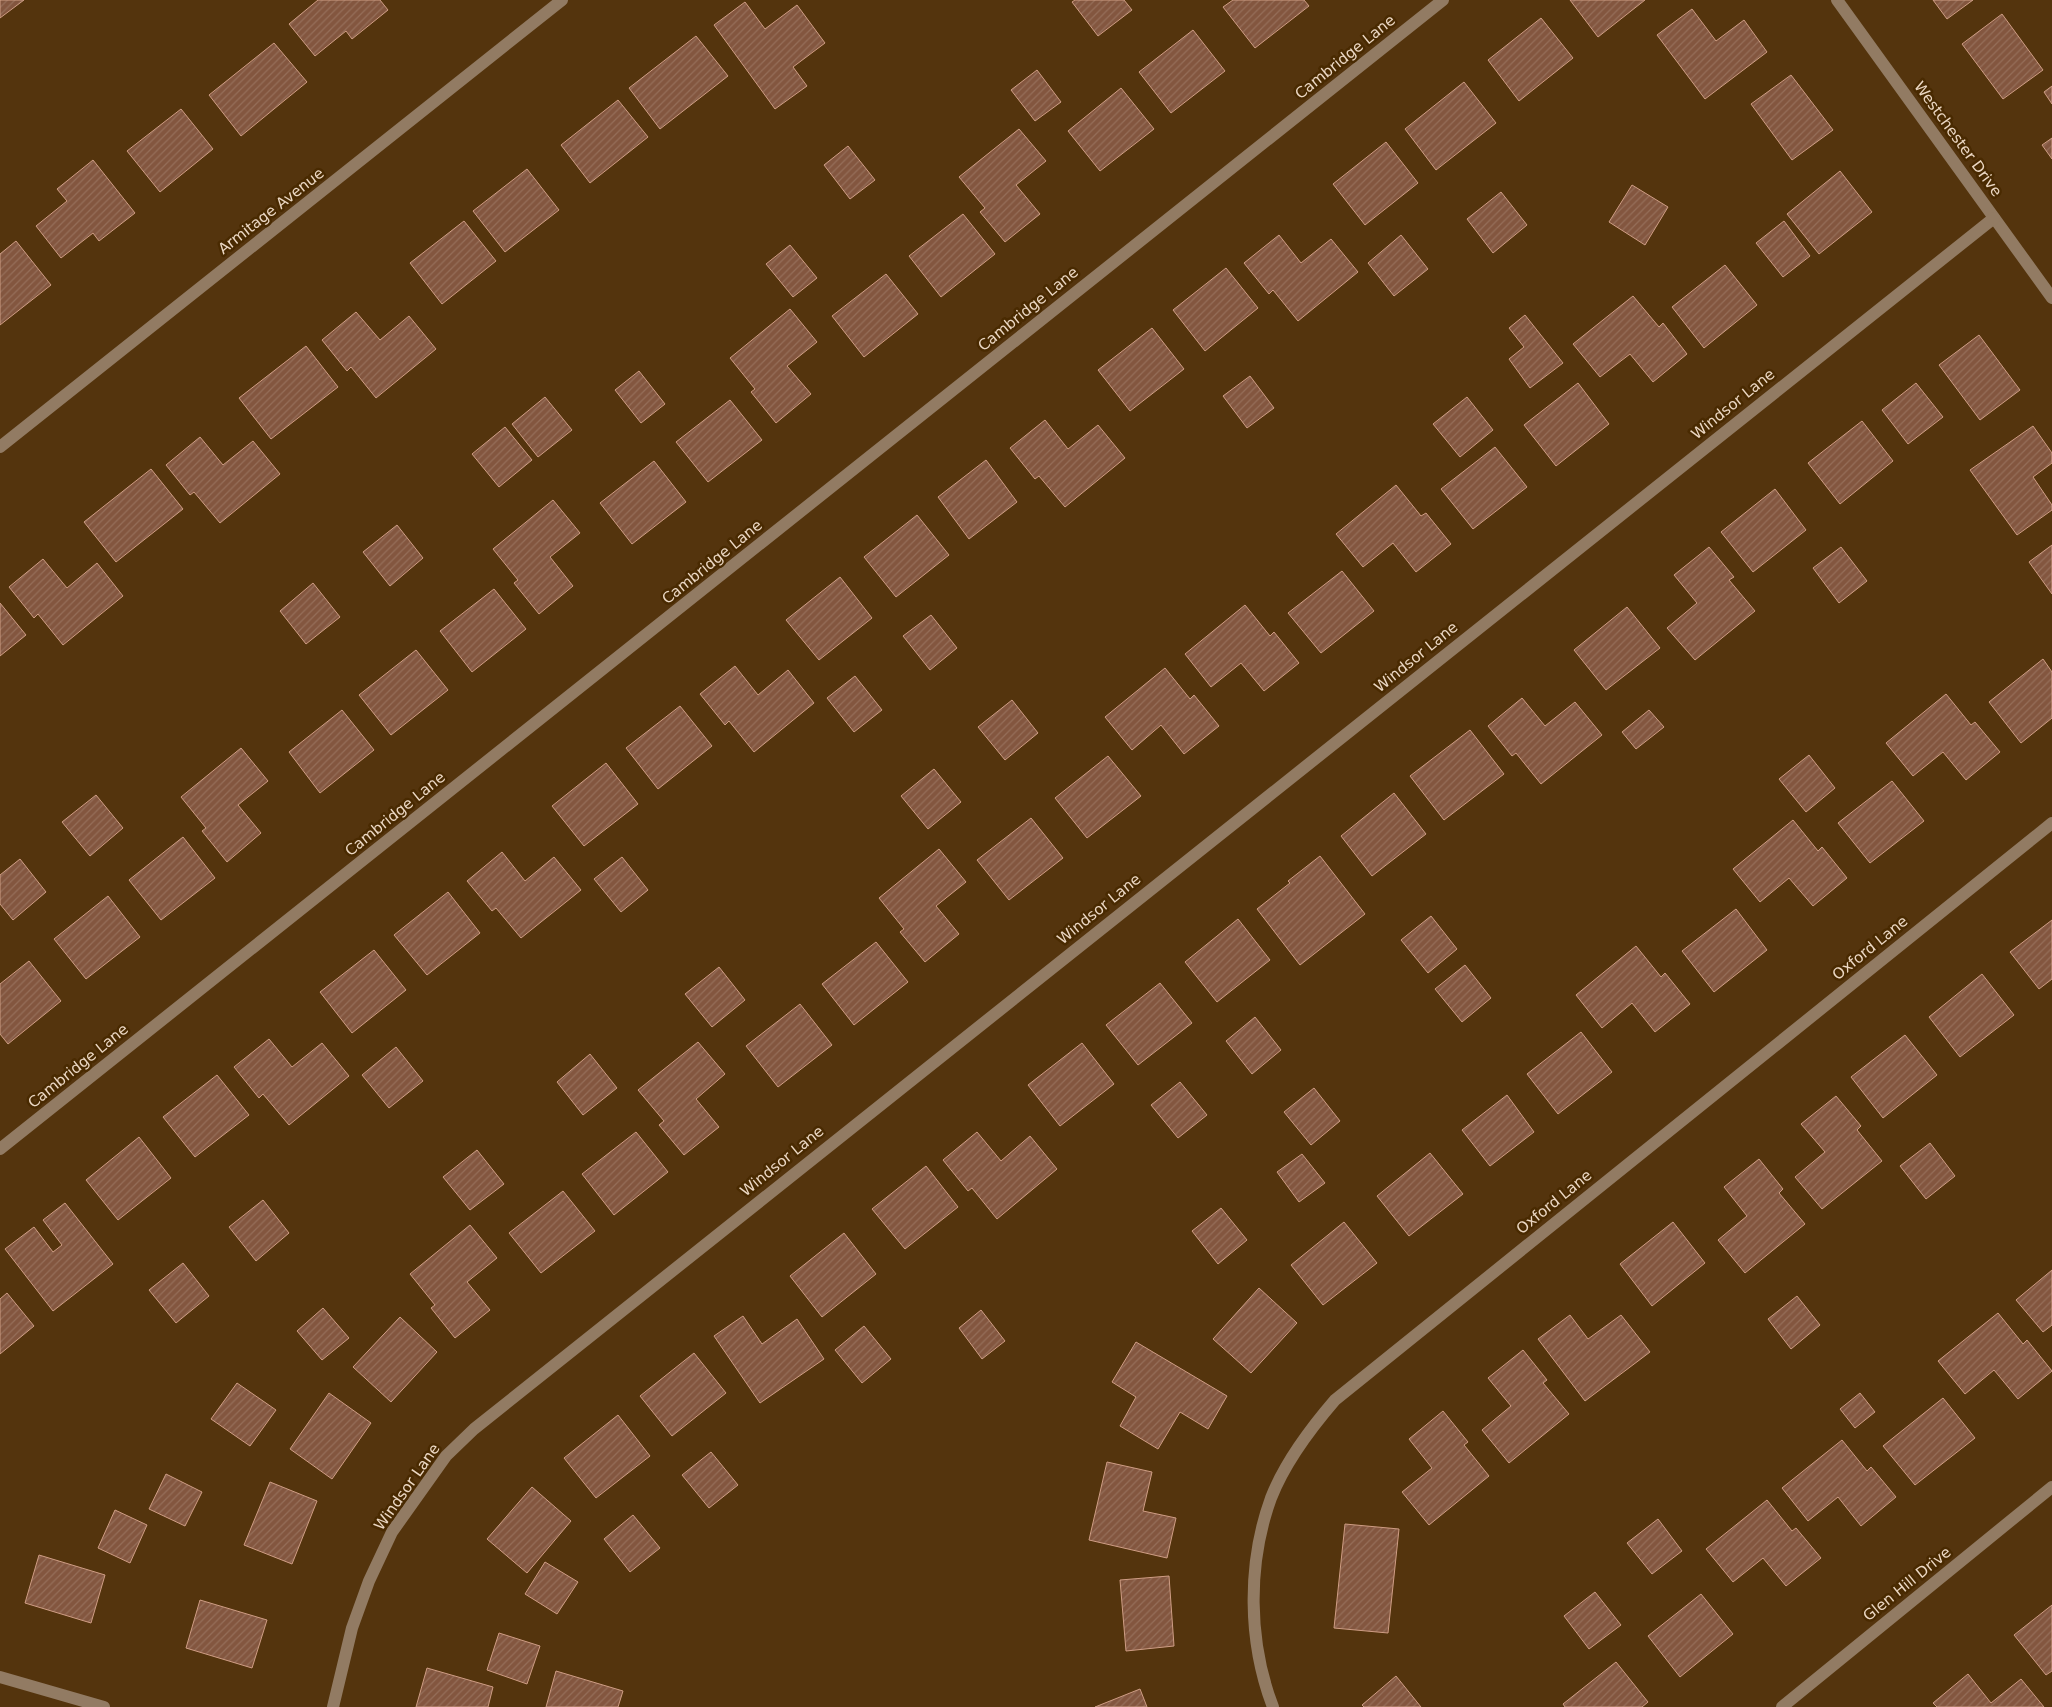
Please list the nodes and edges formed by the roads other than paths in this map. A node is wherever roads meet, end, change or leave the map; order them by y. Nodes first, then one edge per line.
1 (562, 0) edge
2 (1443, 0) edge
3 (1837, 0) edge
4 (1994, 218) junction
5 (2052, 298) edge
6 (0, 446) edge
7 (2052, 823) edge
8 (0, 1148) edge
9 (2052, 1487) edge
10 (0, 1677) edge
11 (104, 1707) edge
12 (333, 1707) edge
13 (1272, 1707) edge
14 (1782, 1707) edge

1 - 6 street, Armitage Avenue
2 - 8 street, Cambridge Lane
3 - 4 street, Westchester Drive
4 - 5 street, Westchester Drive
4 - 12 street, Windsor Lane
7 - 13 street, Oxford Lane
9 - 14 street, Glen Hill Drive
10 - 11 street

